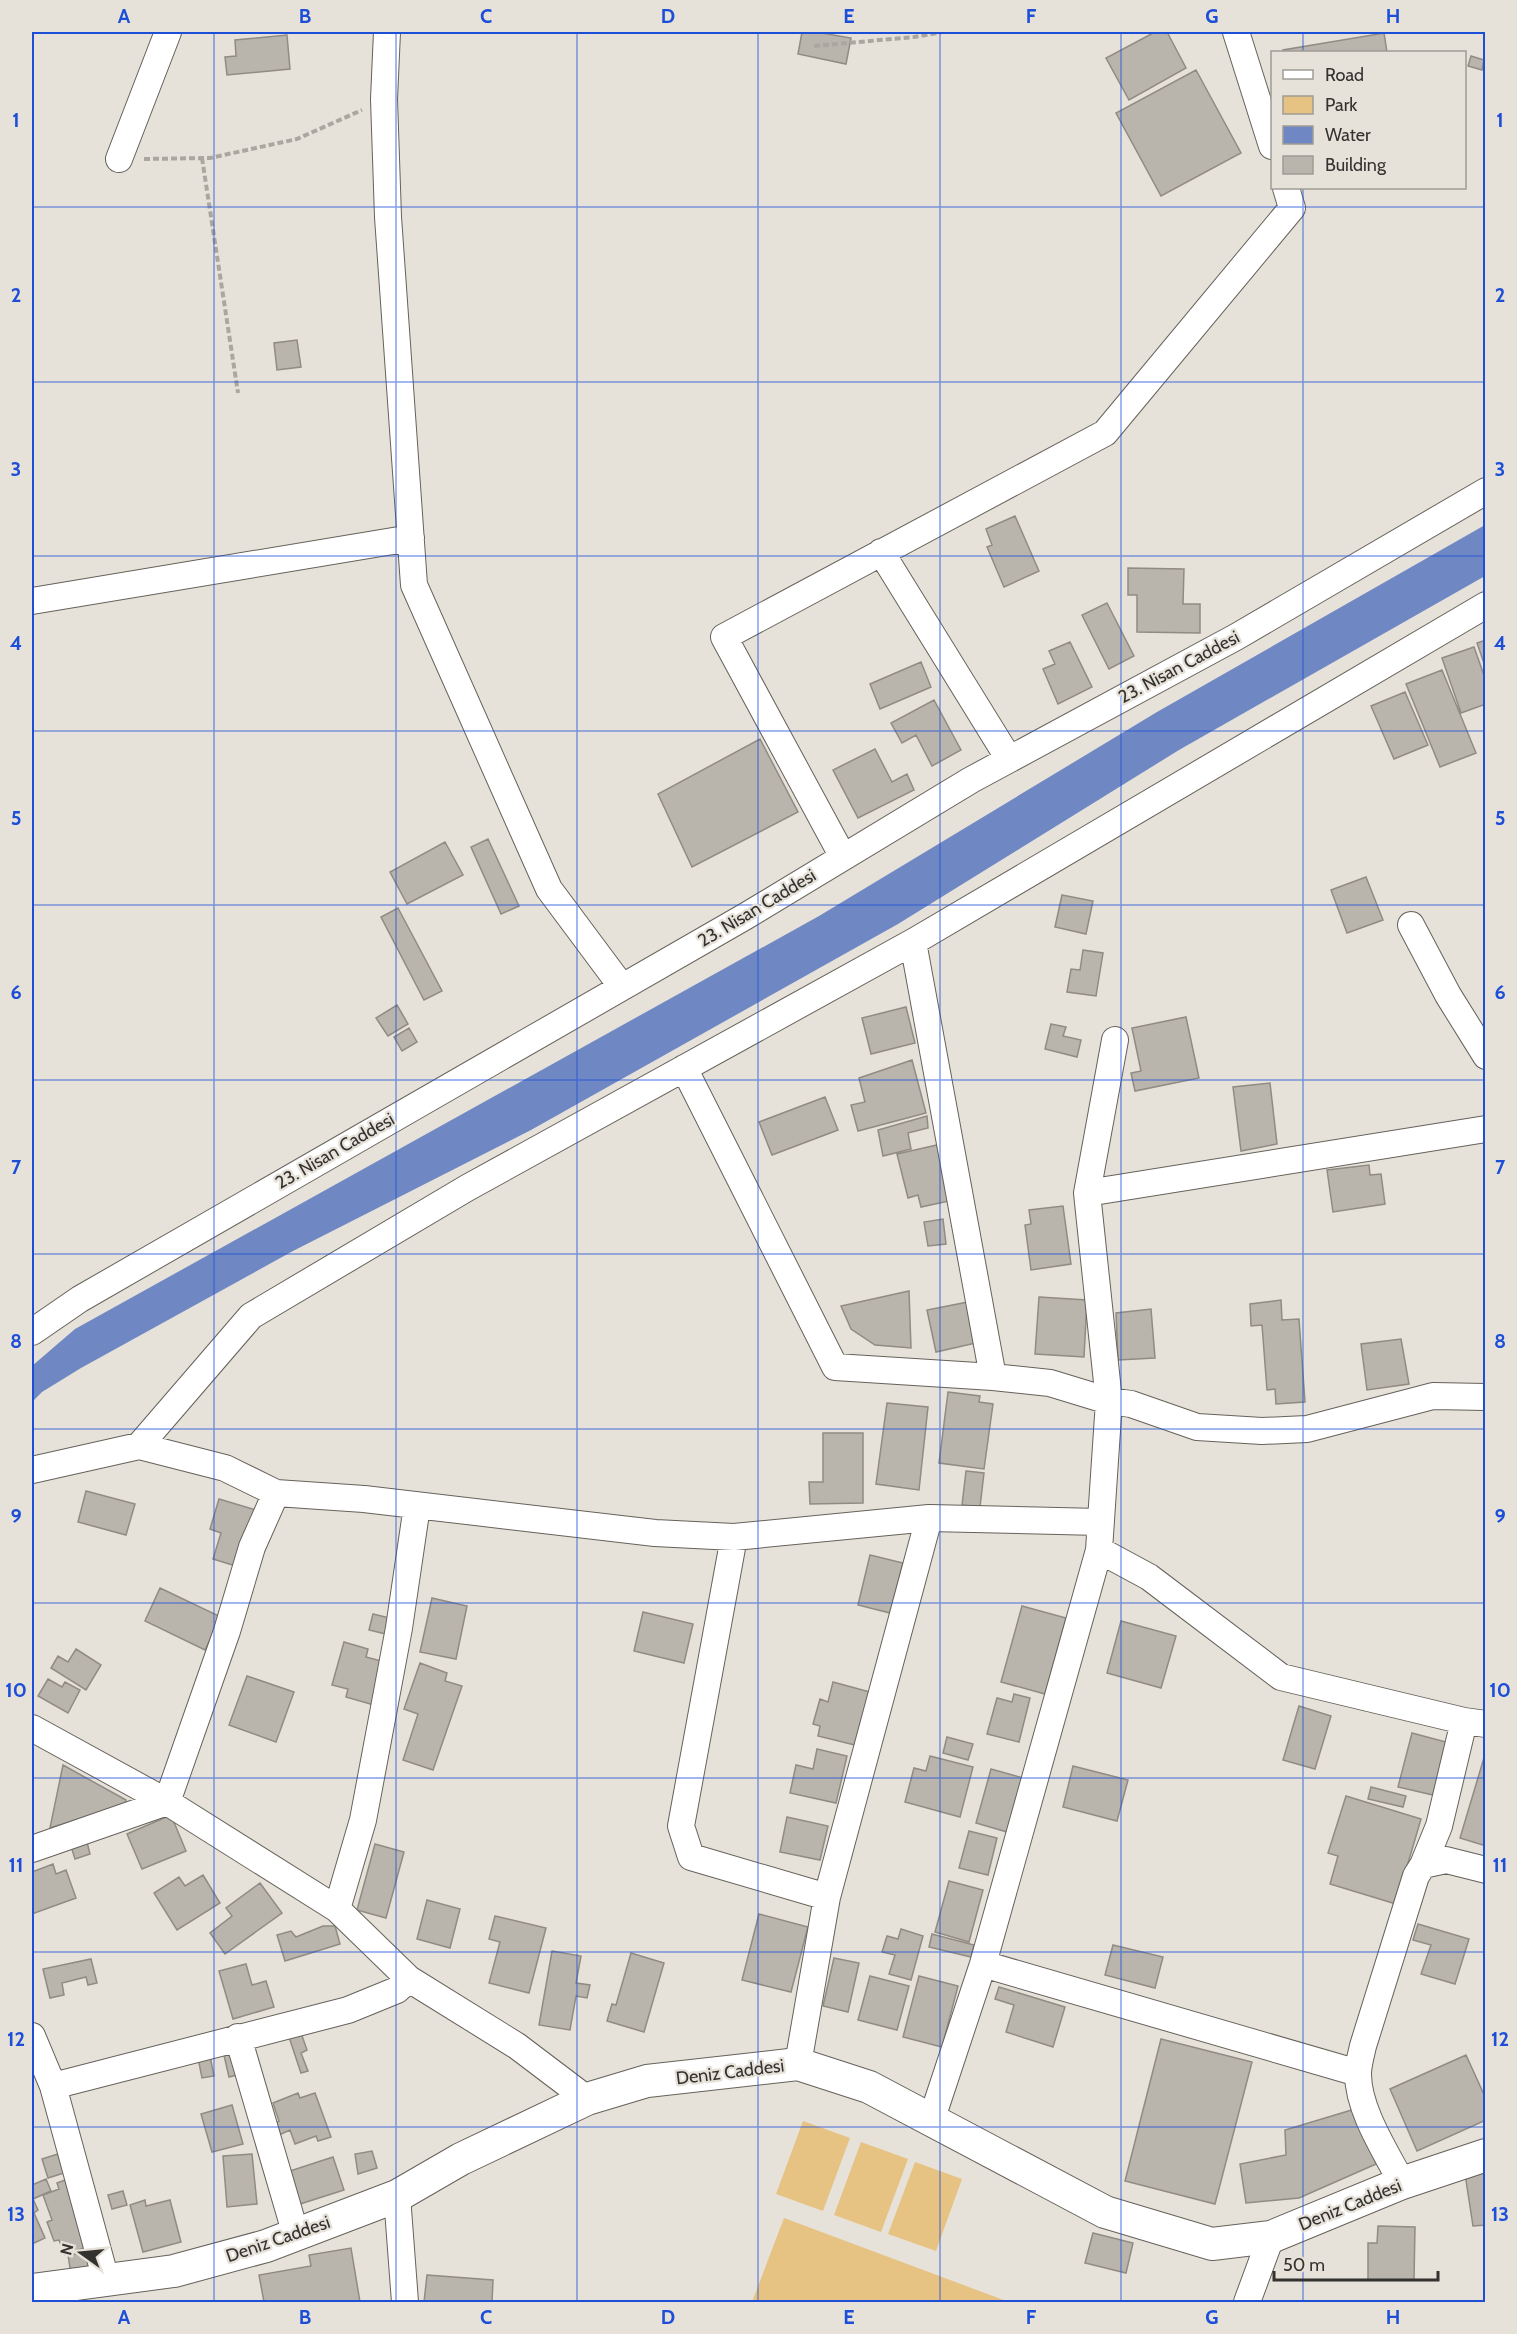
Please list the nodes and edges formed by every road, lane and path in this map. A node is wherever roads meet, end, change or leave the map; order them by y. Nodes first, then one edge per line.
1 (168, 32) edge
2 (387, 32) edge
3 (943, 32) edge
4 (1236, 32) edge
5 (814, 46) dead end
6 (384, 99) junction
7 (1271, 143) edge
8 (202, 158) junction
9 (119, 159) joint
10 (1286, 189) edge
11 (238, 393) dead end
12 (1485, 491) edge
13 (411, 538) junction
14 (881, 552) junction
15 (32, 601) edge
16 (1485, 605) edge
17 (1008, 759) junction
18 (843, 857) junction
19 (1411, 925) dead end
20 (913, 942) junction
21 (622, 987) junction
22 (1115, 1040) dead end
23 (1485, 1056) edge
24 (684, 1068) junction
25 (1485, 1129) edge
26 (1087, 1193) junction
27 (32, 1332) edge
28 (993, 1377) junction
29 (1485, 1397) edge
30 (1109, 1401) junction
31 (139, 1446) junction
32 (32, 1470) edge
33 (276, 1493) junction
34 (417, 1506) junction
35 (929, 1518) junction
36 (1100, 1522) junction
37 (735, 1537) junction
38 (1098, 1550) junction
39 (1475, 1723) edge
40 (32, 1728) edge
41 (167, 1802) junction
42 (32, 1849) edge
43 (1423, 1865) junction
44 (1485, 1870) edge
45 (827, 1897) junction
46 (337, 1909) junction
47 (983, 1964) junction
48 (409, 1979) junction
49 (32, 2036) edge
50 (238, 2037) junction
51 (798, 2064) junction
52 (1358, 2073) junction
53 (53, 2086) junction
54 (586, 2099) junction
55 (932, 2118) junction
56 (1485, 2155) edge
57 (1402, 2183) junction
58 (397, 2196) junction
59 (296, 2235) junction
60 (1271, 2237) junction
61 (106, 2280) junction
62 (32, 2290) edge
63 (405, 2302) edge
64 (1247, 2302) edge

1 - 9 street
2 - 6 street
3 - 5 path
4 - 7 street
6 - 8 path
6 - 13 street
8 - 9 path
8 - 11 path
10 - 14 street
12 - 17 street, 23. Nisan Caddesi
13 - 15 street
13 - 21 street
14 - 17 street
14 - 18 street
16 - 20 street
17 - 18 street, 23. Nisan Caddesi
18 - 21 street, 23. Nisan Caddesi
19 - 23 street
20 - 24 street
20 - 28 street
21 - 27 street, 23. Nisan Caddesi
22 - 26 street
24 - 28 street
24 - 31 street
25 - 26 street
26 - 30 street
28 - 30 street
29 - 30 street
30 - 36 street
31 - 32 street
31 - 33 street
33 - 34 street
33 - 41 street
34 - 37 street
34 - 46 street
35 - 36 street
35 - 37 street
35 - 45 street
36 - 38 street
37 - 45 street
38 - 39 street
38 - 47 street
39 - 43 street
40 - 41 street
41 - 42 street
41 - 46 street
43 - 44 street
43 - 52 street
45 - 51 street
46 - 48 street
47 - 52 street
47 - 55 street
48 - 50 street
48 - 54 street
49 - 53 street
50 - 53 street
50 - 59 street
51 - 54 street, Deniz Caddesi
51 - 55 street, Deniz Caddesi
52 - 57 street
53 - 61 street
54 - 58 street, Deniz Caddesi
55 - 60 street, Deniz Caddesi
56 - 57 street, Deniz Caddesi
57 - 60 street, Deniz Caddesi
58 - 59 street, Deniz Caddesi
58 - 63 street
59 - 61 street, Deniz Caddesi
60 - 64 street
61 - 62 street, Deniz Caddesi

